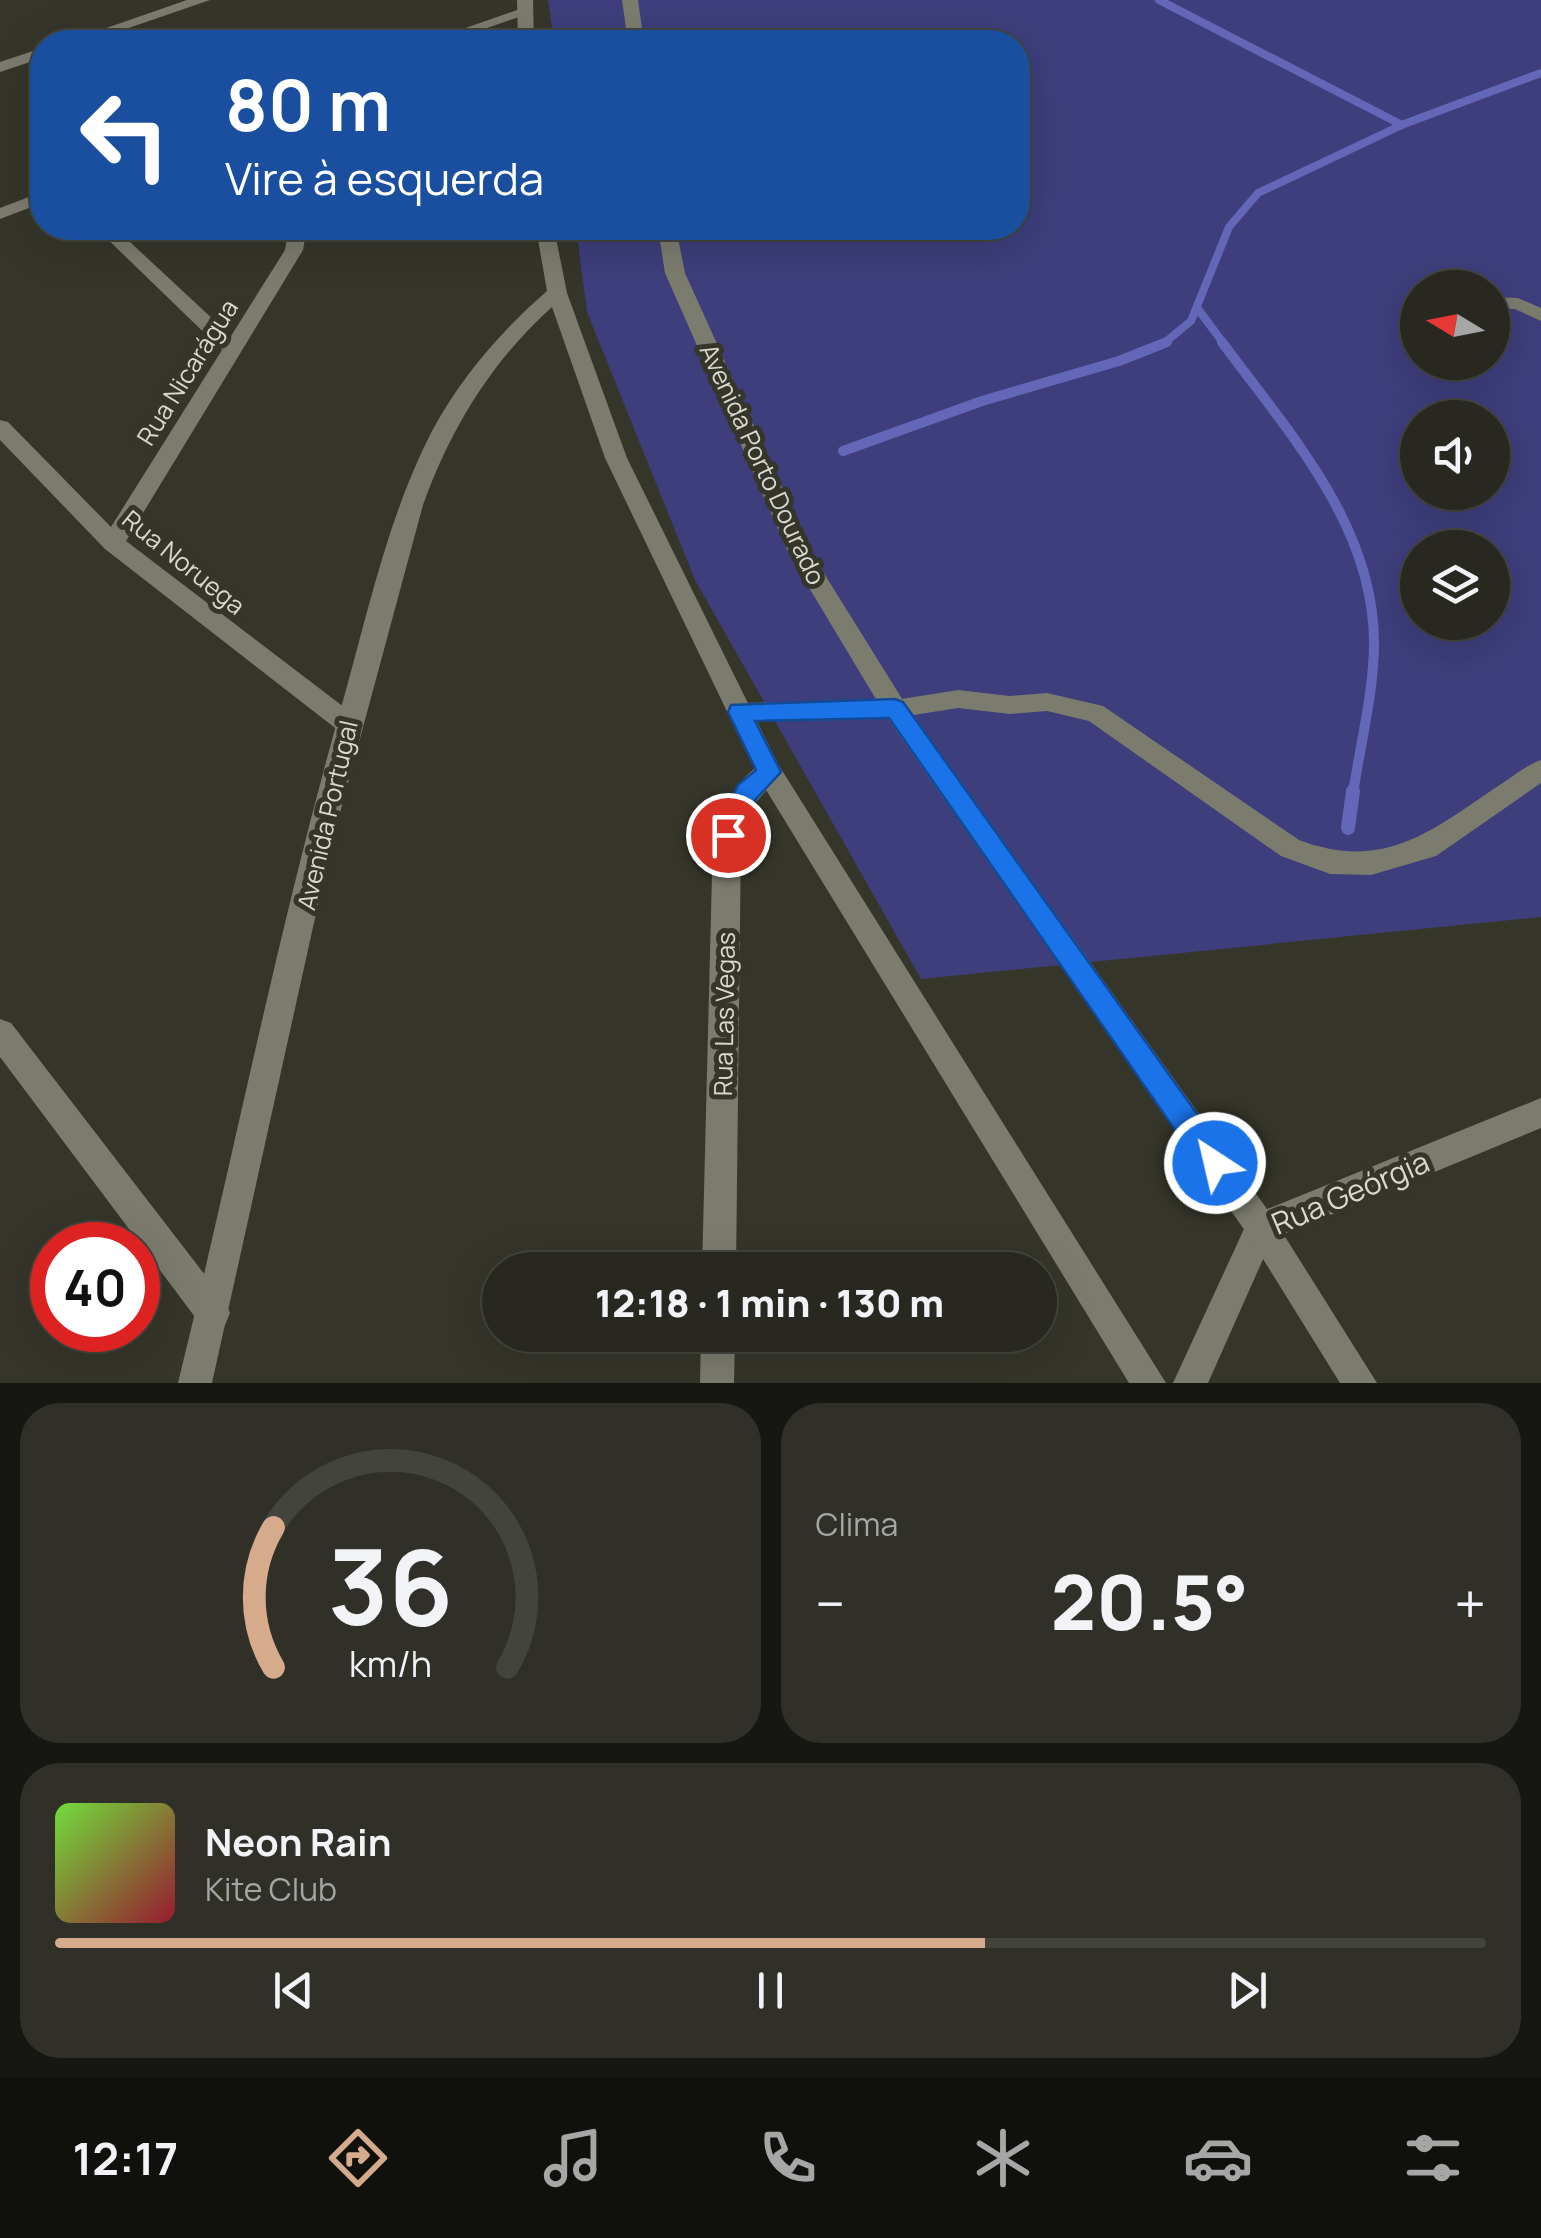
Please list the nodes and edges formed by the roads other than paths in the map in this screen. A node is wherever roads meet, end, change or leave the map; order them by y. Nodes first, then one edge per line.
1 (202, 0) edge
2 (630, 0) edge
3 (525, 6) edge
4 (111, 30) edge
5 (463, 30) edge
6 (634, 30) edge
7 (30, 57) edge
8 (0, 67) edge
9 (30, 202) edge
10 (0, 214) edge
11 (119, 240) edge
12 (296, 240) edge
13 (547, 240) edge
14 (669, 240) edge
15 (557, 292) junction
16 (1510, 303) edge
17 (1541, 315) edge
18 (234, 350) junction
19 (0, 427) edge
20 (113, 542) junction
21 (895, 709) junction
22 (740, 712) junction
23 (348, 724) junction
24 (1541, 770) edge
25 (769, 772) junction
26 (0, 1033) edge
27 (1541, 1113) edge
28 (1261, 1228) junction
29 (719, 1252) edge
30 (213, 1312) junction
31 (718, 1352) edge
32 (196, 1383) edge
33 (717, 1383) edge
34 (1149, 1383) edge
35 (1190, 1383) edge
36 (1360, 1383) edge

1 - 4 street
2 - 6 street
3 - 5 street
7 - 8 street
9 - 10 street
11 - 18 street
12 - 18 street, Rua Nicarágua
13 - 15 street
14 - 21 street, Avenida Porto Dourado
15 - 22 street
15 - 23 street, Avenida Portugal
16 - 17 lane
18 - 20 street, Rua Nicarágua
19 - 20 street, Rua Noruega
20 - 23 street, Rua Noruega
21 - 22 lane
21 - 24 lane
21 - 28 street, Avenida Porto Dourado
22 - 25 street
23 - 30 street, Avenida Portugal
25 - 29 street, Rua Las Vegas
25 - 34 street
26 - 30 street
27 - 28 street, Rua Geórgia
28 - 35 street, Rua Geórgia
28 - 36 street, Avenida Porto Dourado
30 - 32 street, Avenida Portugal
31 - 33 street

